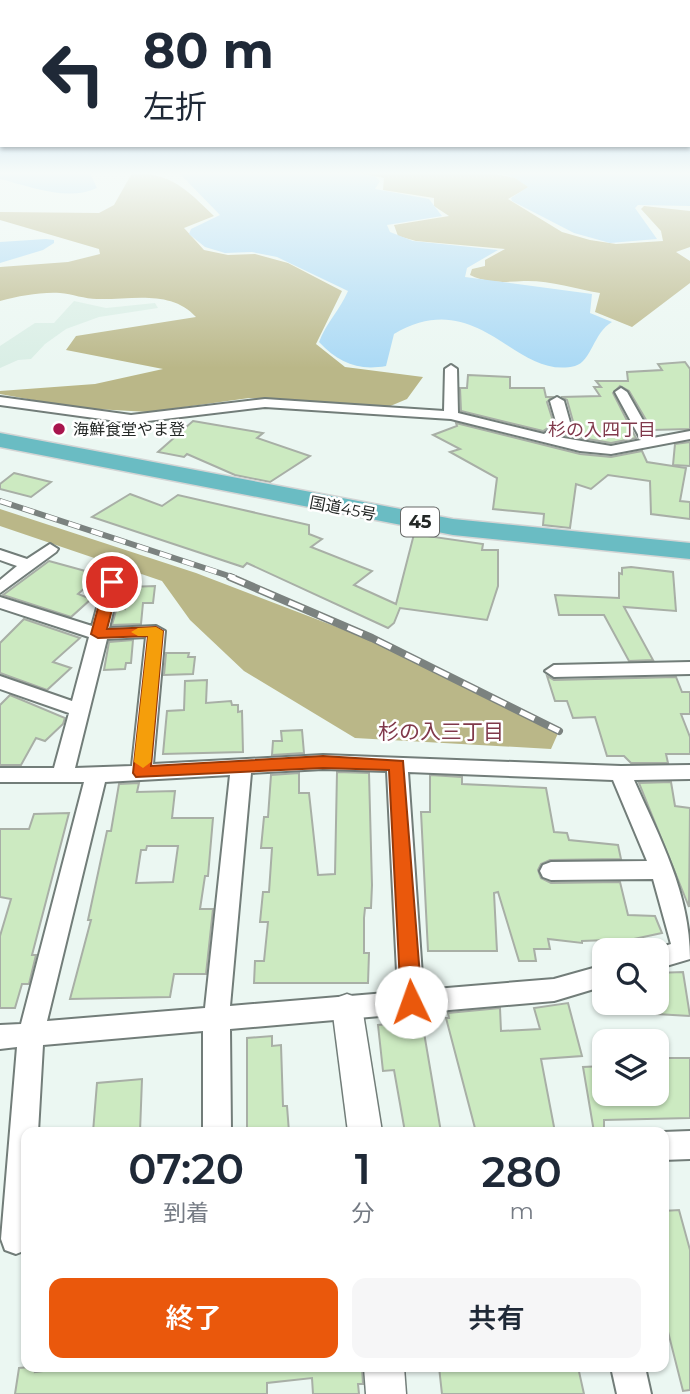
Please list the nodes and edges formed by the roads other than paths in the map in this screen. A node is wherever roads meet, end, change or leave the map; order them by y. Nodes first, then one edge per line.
1 (451, 369) dead end
2 (621, 392) dead end
3 (0, 401) edge
4 (557, 401) dead end
5 (451, 415) junction
6 (690, 435) edge
7 (548, 438) junction
8 (0, 440) edge
9 (649, 443) junction
10 (50, 549) dead end
11 (690, 551) edge
12 (0, 555) edge
13 (29, 565) junction
14 (112, 582) dead end
15 (0, 589) edge
16 (0, 602) edge
17 (98, 634) junction
18 (690, 667) edge
19 (554, 671) dead end
20 (0, 682) edge
21 (79, 710) junction
22 (397, 765) junction
23 (241, 768) junction
24 (690, 772) edge
25 (142, 773) junction
26 (621, 773) junction
27 (0, 775) edge
28 (63, 775) junction
29 (96, 775) junction
30 (551, 870) dead end
31 (662, 870) junction
32 (688, 949) edge
33 (669, 955) edge
34 (592, 979) edge
35 (411, 1002) junction
36 (346, 1007) junction
37 (215, 1017) junction
38 (31, 1034) junction
39 (0, 1037) edge
40 (23, 1127) edge
41 (217, 1127) edge
42 (364, 1127) edge
43 (690, 1145) edge
44 (669, 1146) edge
45 (21, 1155) edge
46 (14, 1240) edge
47 (384, 1372) edge
48 (629, 1372) edge
49 (386, 1394) edge
50 (634, 1394) edge

1 - 5 street
2 - 9 street
3 - 5 street
4 - 7 street
5 - 7 street
6 - 9 street
7 - 9 street
8 - 11 highway, 国道45号 / 45
10 - 13 street
12 - 13 street
13 - 15 street
14 - 17 street
16 - 17 street
17 - 21 street
17 - 25 street
18 - 19 street
20 - 21 street
21 - 28 street
22 - 23 street
22 - 26 street
22 - 35 street
23 - 25 street
23 - 37 street
24 - 26 street
25 - 29 street
26 - 31 street
27 - 28 street
28 - 29 street
29 - 38 street
30 - 31 street
31 - 32 street
32 - 33 street
34 - 35 street
35 - 36 street
36 - 37 street
36 - 42 street
37 - 38 street
37 - 41 street
38 - 39 street
38 - 40 street
43 - 44 street
45 - 46 street
47 - 49 street
48 - 50 street

